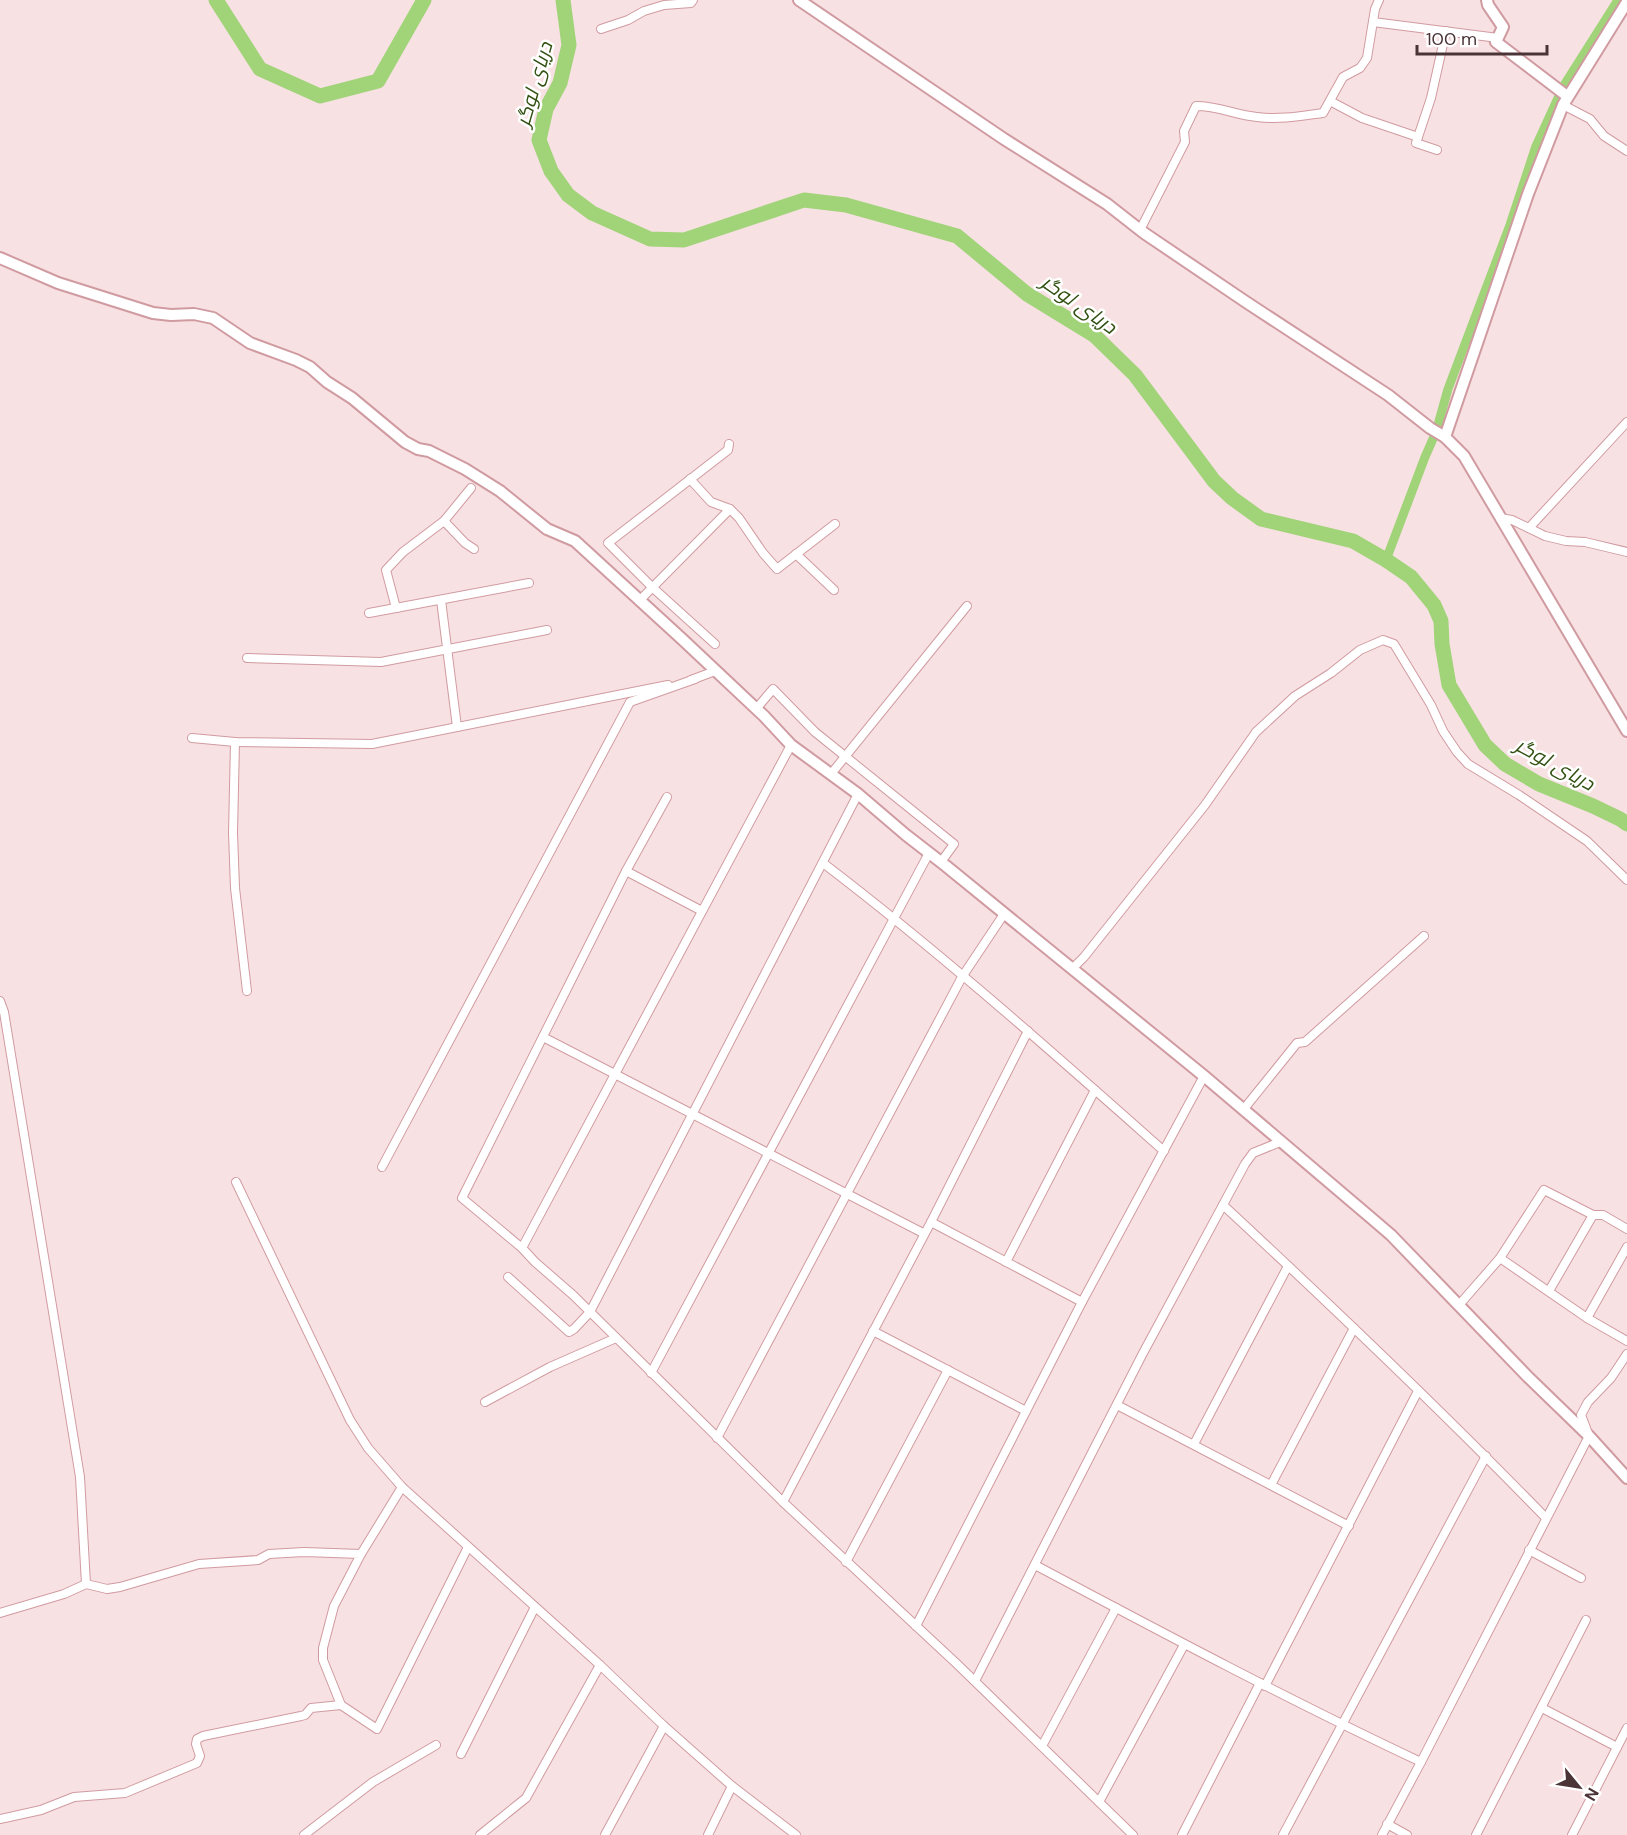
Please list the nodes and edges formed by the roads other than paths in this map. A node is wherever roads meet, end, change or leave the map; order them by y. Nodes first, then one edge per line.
1 (693, 0) edge
2 (799, 0) edge
3 (1378, 0) edge
4 (1487, 0) edge
5 (1627, 2) edge
6 (1373, 22) junction
7 (601, 29) dead end
8 (1446, 32) junction
9 (1498, 38) junction
10 (1563, 97) junction
11 (1330, 100) junction
12 (1418, 137) junction
13 (1437, 150) dead end
14 (1627, 151) edge
15 (1140, 230) junction
16 (0, 258) edge
17 (1627, 422) edge
18 (1443, 436) junction
19 (729, 444) dead end
20 (690, 479) junction
21 (471, 488) dead end
22 (730, 509) junction
23 (1500, 518) junction
24 (444, 521) junction
25 (835, 524) dead end
26 (1528, 528) junction
27 (474, 549) dead end
28 (1627, 552) edge
29 (796, 554) junction
30 (529, 583) dead end
31 (652, 587) junction
32 (834, 590) dead end
33 (441, 600) junction
34 (639, 601) junction
35 (967, 606) dead end
36 (396, 608) junction
37 (369, 614) dead end
38 (547, 630) dead end
39 (715, 644) dead end
40 (447, 649) junction
41 (247, 658) dead end
42 (715, 671) junction
43 (695, 680) junction
44 (756, 709) junction
45 (458, 727) junction
46 (1627, 731) edge
47 (192, 738) dead end
48 (235, 742) junction
49 (791, 745) junction
50 (844, 756) junction
51 (831, 774) junction
52 (858, 794) junction
53 (666, 797) dead end
54 (929, 853) junction
55 (941, 862) junction
56 (823, 863) junction
57 (626, 871) junction
58 (1627, 880) edge
59 (702, 911) junction
60 (1004, 914) junction
61 (894, 917) junction
62 (1424, 936) dead end
63 (1075, 966) junction
64 (962, 977) junction
65 (247, 991) dead end
66 (0, 1001) edge
67 (1028, 1031) junction
68 (543, 1037) junction
69 (614, 1075) junction
70 (1204, 1076) junction
71 (1095, 1090) junction
72 (1245, 1108) junction
73 (692, 1115) junction
74 (1280, 1142) junction
75 (1164, 1151) junction
76 (768, 1154) junction
77 (382, 1167) dead end
78 (236, 1182) dead end
79 (846, 1195) junction
80 (1222, 1205) junction
81 (1593, 1215) junction
82 (931, 1222) junction
83 (1627, 1229) edge
84 (923, 1233) junction
85 (1627, 1247) edge
86 (522, 1248) junction
87 (1500, 1258) junction
88 (1006, 1262) junction
89 (1288, 1266) junction
90 (508, 1277) dead end
91 (1549, 1291) junction
92 (1082, 1302) junction
93 (1459, 1305) junction
94 (590, 1312) junction
95 (1587, 1318) junction
96 (1354, 1328) junction
97 (873, 1331) junction
98 (616, 1338) junction
99 (1627, 1341) edge
100 (1627, 1354) edge
101 (948, 1370) junction
102 (651, 1373) junction
103 (1418, 1391) junction
104 (485, 1402) dead end
105 (1117, 1405) junction
106 (1026, 1412) junction
107 (1588, 1436) junction
108 (717, 1438) junction
109 (1194, 1444) junction
110 (1486, 1456) junction
111 (1627, 1478) edge
112 (1271, 1485) junction
113 (402, 1487) junction
114 (783, 1502) junction
115 (1546, 1518) junction
116 (1348, 1526) junction
117 (468, 1547) junction
118 (1529, 1550) junction
119 (361, 1554) junction
120 (846, 1562) junction
121 (1035, 1565) junction
122 (1581, 1578) dead end
123 (86, 1584) junction
124 (535, 1608) junction
125 (1116, 1608) junction
126 (0, 1613) edge
127 (1587, 1620) dead end
128 (916, 1626) junction
129 (1184, 1645) junction
130 (600, 1665) junction
131 (975, 1681) junction
132 (1263, 1684) junction
133 (341, 1705) junction
134 (1542, 1708) junction
135 (1343, 1725) junction
136 (664, 1726) junction
137 (1627, 1728) edge
138 (436, 1745) dead end
139 (1042, 1746) junction
140 (1617, 1747) junction
141 (461, 1754) dead end
142 (1421, 1762) junction
143 (732, 1786) junction
144 (1099, 1802) junction
145 (0, 1819) edge
146 (1388, 1824) junction
147 (304, 1835) edge
148 (480, 1835) edge
149 (605, 1835) edge
150 (708, 1835) edge
151 (796, 1835) edge
152 (1133, 1835) edge
153 (1182, 1835) edge
154 (1283, 1835) edge
155 (1382, 1835) edge
156 (1407, 1835) edge
157 (1476, 1835) edge
158 (1572, 1835) edge

1 - 7 street
2 - 15 street
3 - 6 street
4 - 9 street
5 - 10 street
6 - 8 street
6 - 11 street
8 - 9 street
8 - 12 street
9 - 10 street
10 - 14 street
10 - 18 street
11 - 12 street
11 - 15 street
12 - 13 street
15 - 18 street
16 - 34 street
17 - 26 street
18 - 23 street
19 - 20 street
20 - 22 street
20 - 31 street
21 - 24 street
22 - 29 street
22 - 31 street
23 - 26 street
23 - 46 street
24 - 27 street
24 - 36 street
25 - 29 street
26 - 28 street
29 - 32 street
30 - 33 street
31 - 34 street
31 - 39 street
33 - 36 street
33 - 40 street
34 - 42 street
35 - 50 street
36 - 37 street
38 - 40 street
40 - 41 street
40 - 45 street
42 - 43 street
42 - 44 street
43 - 45 street
43 - 77 street
44 - 49 street
44 - 50 street
45 - 48 street
47 - 48 street
48 - 65 street
49 - 51 street
49 - 59 street
50 - 51 street
50 - 55 street
51 - 52 street
52 - 54 street
52 - 56 street
53 - 57 street
54 - 55 street
54 - 61 street
55 - 60 street
56 - 61 street
56 - 73 street
57 - 59 street
57 - 68 street
58 - 63 street
59 - 69 street
60 - 63 street
60 - 64 street
61 - 64 street
61 - 76 street
62 - 72 street
63 - 70 street
64 - 67 street
64 - 79 street
66 - 123 street
67 - 71 street
67 - 82 street
68 - 69 street
68 - 86 street
69 - 73 street
69 - 86 street
70 - 72 street
70 - 75 street
71 - 75 street
71 - 88 street
72 - 74 street
73 - 76 street
73 - 94 street
74 - 80 street
74 - 93 street
75 - 92 street
76 - 79 street
76 - 102 street
78 - 113 street
79 - 84 street
79 - 108 street
80 - 89 street
80 - 105 street
81 - 83 street
81 - 87 street
81 - 91 street
82 - 84 street
82 - 88 street
84 - 97 street
85 - 95 street
86 - 94 street
87 - 91 street
87 - 93 street
88 - 92 street
89 - 96 street
89 - 109 street
90 - 94 street
91 - 95 street
92 - 106 street
93 - 107 street
94 - 98 street
95 - 99 street
96 - 103 street
96 - 112 street
97 - 101 street
97 - 114 street
98 - 102 street
98 - 104 street
100 - 107 street
101 - 106 street
101 - 120 street
102 - 108 street
103 - 110 street
103 - 116 street
105 - 109 street
105 - 121 street
106 - 128 street
107 - 111 street
107 - 115 street
108 - 114 street
109 - 112 street
110 - 115 street
110 - 135 street
112 - 116 street
113 - 117 street
113 - 119 street
114 - 120 street
115 - 118 street
116 - 132 street
117 - 124 street
117 - 133 street
118 - 122 street
118 - 142 street
119 - 123 street
119 - 133 street
120 - 128 street
121 - 125 street
121 - 131 street
123 - 126 street
124 - 130 street
124 - 141 street
125 - 129 street
125 - 139 street
127 - 134 street
128 - 131 street
129 - 132 street
129 - 144 street
130 - 136 street
130 - 148 street
131 - 139 street
132 - 135 street
132 - 153 street
133 - 145 street
134 - 140 street
134 - 157 street
135 - 142 street
135 - 154 street
136 - 143 street
136 - 149 street
137 - 140 street
138 - 147 street
139 - 144 street
140 - 158 street
142 - 146 street
143 - 150 street
143 - 151 street
144 - 152 street
146 - 155 street
146 - 156 street

